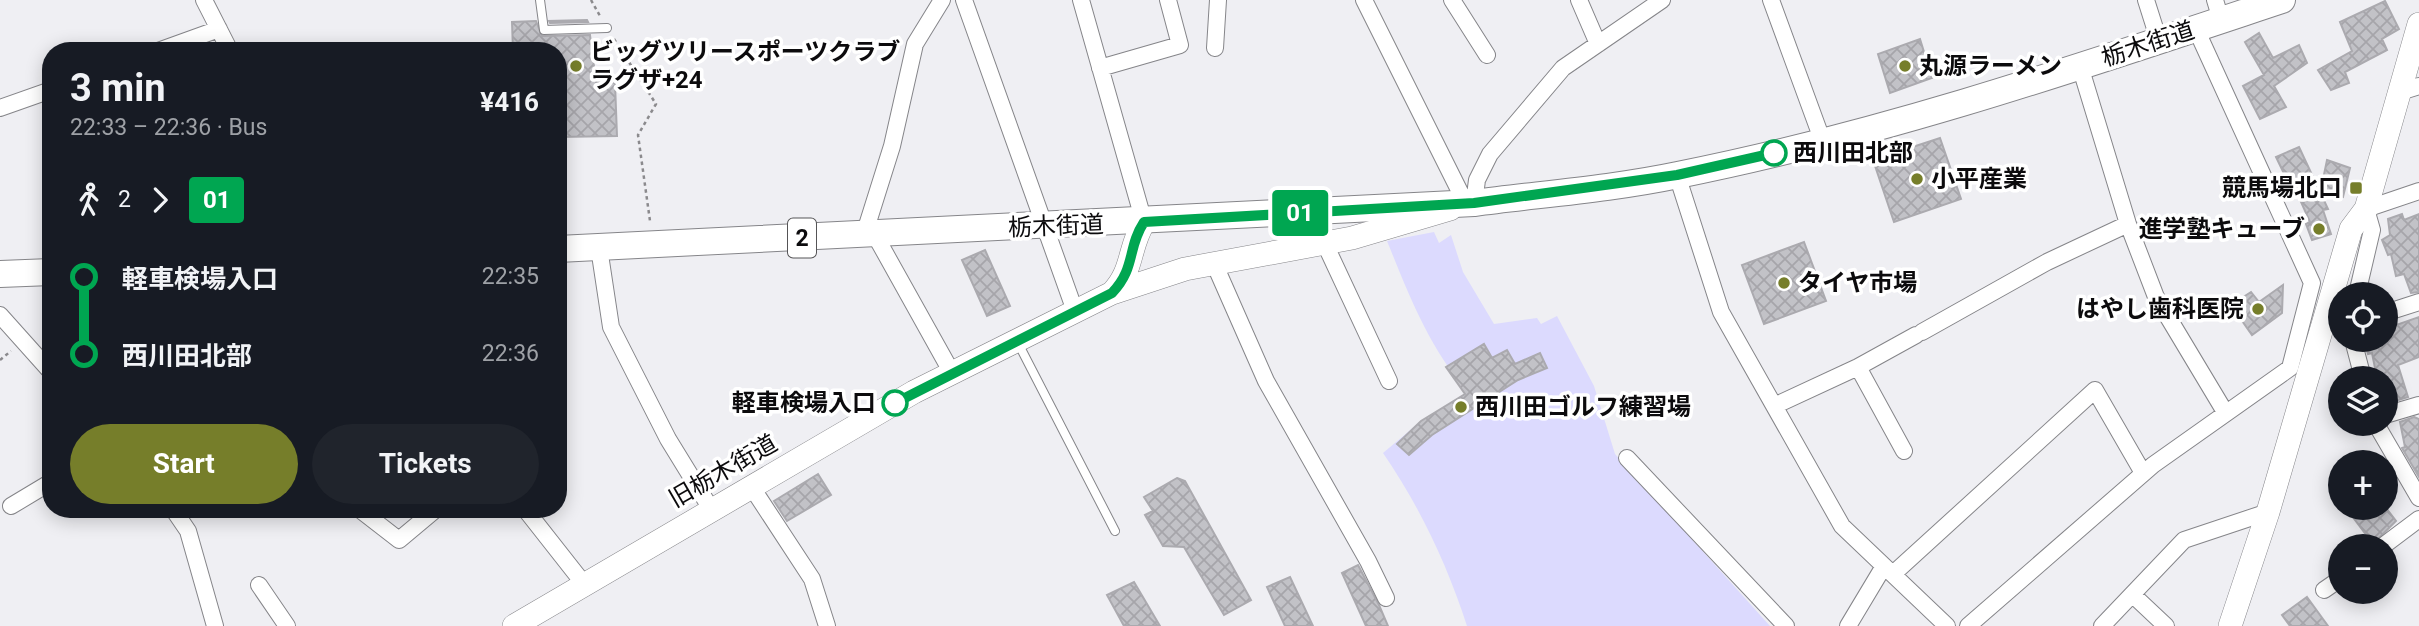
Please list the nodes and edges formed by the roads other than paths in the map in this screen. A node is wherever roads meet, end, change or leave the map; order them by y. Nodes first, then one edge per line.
1 (204, 0) edge
2 (540, 0) edge
3 (942, 0) edge
4 (964, 0) edge
5 (1080, 0) edge
6 (1168, 0) edge
7 (1218, 0) edge
8 (1452, 0) edge
9 (1579, 0) edge
10 (1662, 0) edge
11 (1771, 0) edge
12 (2146, 0) edge
13 (2282, 0) edge
14 (1371, 3) edge
15 (2218, 10) edge
16 (2419, 24) edge
17 (607, 28) road end
18 (219, 29) junction
19 (2196, 29) junction
20 (2159, 41) junction
21 (183, 42) edge
22 (226, 42) edge
23 (1598, 44) junction
24 (1215, 48) dead end
25 (1487, 55) dead end
26 (2080, 66) junction
27 (1100, 68) junction
28 (2410, 89) edge
29 (42, 93) edge
30 (0, 108) edge
31 (1823, 142) junction
32 (1677, 175) junction
33 (2419, 191) edge
34 (1470, 204) junction
35 (2366, 209) junction
36 (1144, 222) junction
37 (1098, 224) junction
38 (2128, 224) junction
39 (1045, 225) junction
40 (869, 235) junction
41 (1325, 244) junction
42 (599, 248) junction
43 (567, 249) edge
44 (1214, 264) junction
45 (42, 272) edge
46 (0, 274) edge
47 (2360, 282) edge
48 (1119, 286) junction
49 (2419, 302) edge
50 (2398, 309) edge
51 (1075, 312) junction
52 (2324, 313) edge
53 (0, 315) edge
54 (1016, 341) junction
55 (42, 362) edge
56 (1858, 368) junction
57 (952, 373) junction
58 (1389, 381) dead end
59 (2419, 405) edge
60 (1774, 406) junction
61 (2398, 411) edge
62 (2225, 412) junction
63 (2383, 436) edge
64 (1904, 451) dead end
65 (1627, 458) dead end
66 (2143, 473) junction
67 (751, 486) junction
68 (42, 487) edge
69 (2419, 498) edge
70 (11, 506) dead end
71 (711, 509) junction
72 (2268, 512) junction
73 (179, 518) edge
74 (371, 518) edge
75 (425, 518) edge
76 (532, 518) edge
77 (2419, 519) edge
78 (1115, 531) dead end
79 (2398, 535) edge
80 (1888, 570) junction
81 (584, 584) junction
82 (259, 585) dead end
83 (2328, 587) edge
84 (2324, 590) dead end
85 (2133, 595) junction
86 (1386, 598) dead end
87 (215, 626) edge
88 (287, 626) edge
89 (514, 626) edge
90 (827, 626) edge
91 (1786, 626) edge
92 (1848, 626) edge
93 (1947, 626) edge
94 (1968, 626) edge
95 (2102, 626) edge
96 (2166, 626) edge
97 (2230, 626) edge

1 - 18 street
2 - 17 lane
3 - 40 street
4 - 39 street
5 - 27 street
6 - 27 street
7 - 24 street
8 - 25 street
9 - 23 street
10 - 23 street
11 - 31 street
12 - 20 street
13 - 15 main road, 栃木街道 / 2
14 - 34 street
15 - 19 main road, 栃木街道 / 2
16 - 28 main road
18 - 21 street
18 - 22 street
19 - 20 main road, 栃木街道 / 2
19 - 52 street
20 - 26 main road, 栃木街道 / 2
23 - 34 street
26 - 31 main road, 栃木街道 / 2
26 - 38 street
27 - 36 street
28 - 35 main road
29 - 30 street
31 - 32 main road, 栃木街道 / 2
32 - 34 main road, 栃木街道 / 2
32 - 60 street
33 - 35 street
34 - 36 main road, 栃木街道 / 2
34 - 41 main road, 旧栃木街道
35 - 47 street
35 - 52 main road
36 - 37 main road, 栃木街道 / 2
36 - 48 main road
37 - 39 main road, 栃木街道 / 2
37 - 48 main road
38 - 56 street
38 - 62 street
39 - 40 main road, 栃木街道 / 2
39 - 51 street
40 - 42 main road, 栃木街道 / 2
40 - 57 street
41 - 44 main road, 旧栃木街道
41 - 48 main road
41 - 58 street
42 - 43 main road, 栃木街道 / 2
42 - 71 street
44 - 48 main road, 旧栃木街道
44 - 86 street
45 - 46 main road
48 - 51 main road, 旧栃木街道
49 - 50 street
51 - 54 main road, 旧栃木街道
52 - 62 street
52 - 72 main road
53 - 55 street
54 - 57 main road, 旧栃木街道
54 - 78 lane
56 - 60 street
56 - 64 street
57 - 67 main road, 旧栃木街道
59 - 61 street
60 - 80 street
62 - 66 street
63 - 69 street
65 - 91 street
66 - 80 street
66 - 94 street
67 - 71 main road, 旧栃木街道
67 - 90 street
68 - 70 street
71 - 81 main road, 旧栃木街道
72 - 85 street
72 - 97 main road
73 - 87 street
74 - 75 street
76 - 81 street
77 - 79 street
80 - 92 street
80 - 93 street
81 - 89 main road, 旧栃木街道
82 - 88 street
83 - 84 street
85 - 95 street
85 - 96 street

